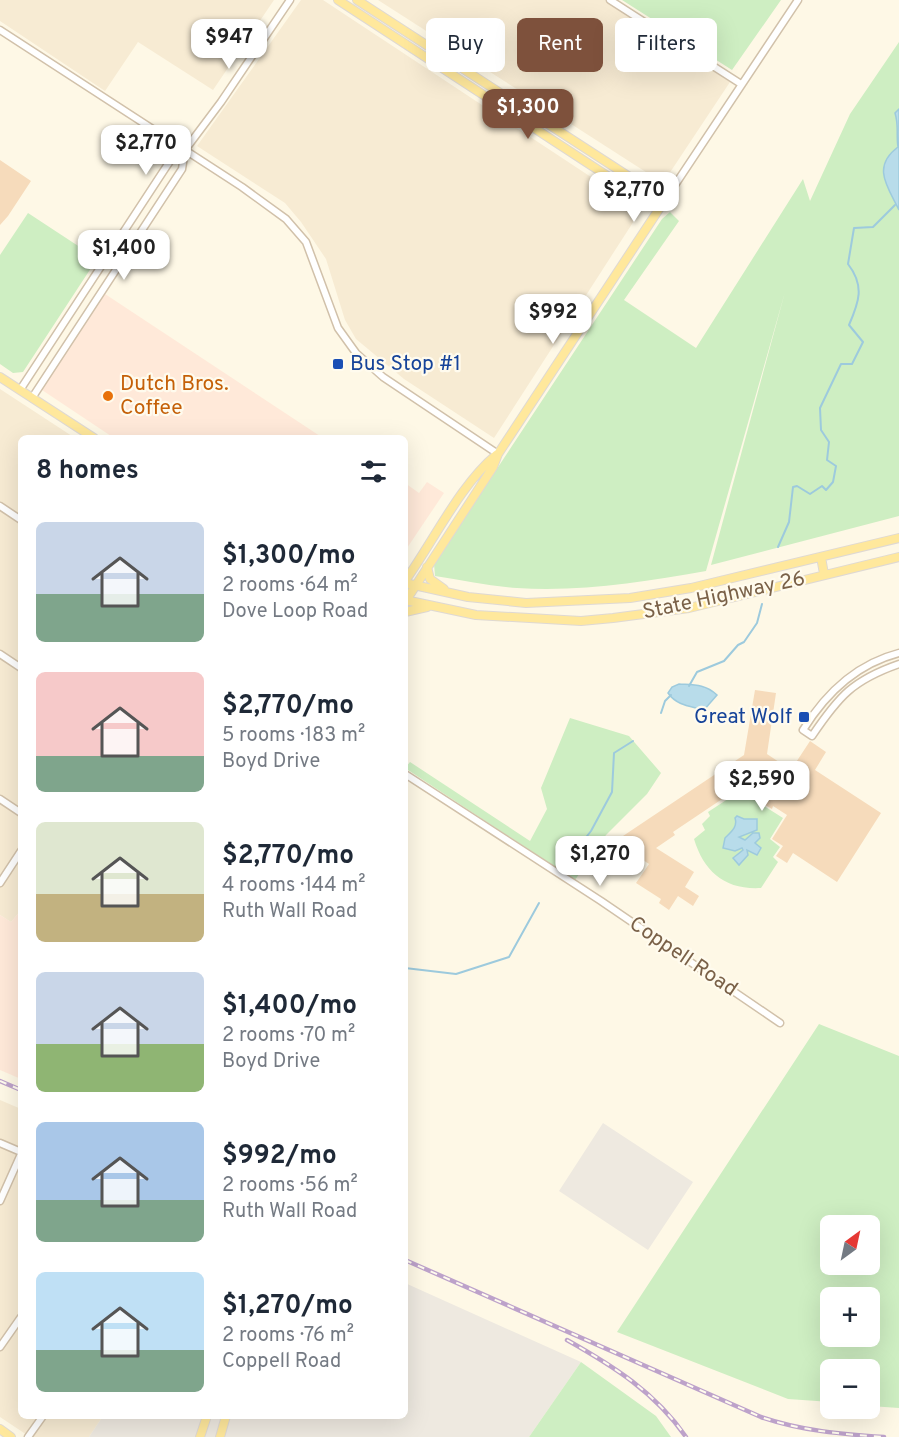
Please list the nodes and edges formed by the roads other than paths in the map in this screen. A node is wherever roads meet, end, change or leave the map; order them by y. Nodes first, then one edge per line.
1 (290, 0) edge
2 (338, 0) edge
3 (357, 0) edge
4 (610, 0) edge
5 (798, 0) edge
6 (0, 30) edge
7 (420, 42) junction
8 (415, 50) junction
9 (741, 84) junction
10 (556, 130) junction
11 (549, 139) junction
12 (185, 150) junction
13 (665, 200) junction
14 (658, 209) junction
15 (129, 225) junction
16 (121, 236) junction
17 (137, 238) junction
18 (0, 377) edge
19 (20, 390) junction
20 (32, 399) junction
21 (89, 435) edge
22 (498, 454) junction
23 (2, 508) edge
24 (0, 516) edge
25 (18, 518) edge
26 (899, 538) edge
27 (899, 556) edge
28 (821, 557) junction
29 (427, 567) junction
30 (824, 574) junction
31 (408, 577) edge
32 (408, 583) edge
33 (416, 585) junction
34 (453, 594) junction
35 (408, 597) edge
36 (408, 602) edge
37 (439, 609) junction
38 (408, 611) edge
39 (899, 653) edge
40 (0, 654) edge
41 (899, 664) edge
42 (18, 666) edge
43 (408, 776) edge
44 (0, 799) edge
45 (18, 811) edge
46 (18, 856) edge
47 (0, 883) edge
48 (780, 1023) dead end
49 (0, 1143) edge
50 (18, 1152) edge
51 (18, 1160) edge
52 (0, 1201) edge
53 (18, 1321) edge
54 (0, 1347) edge
55 (41, 1419) edge
56 (206, 1419) edge
57 (225, 1419) edge
58 (0, 1429) edge
59 (11, 1437) edge
60 (28, 1437) edge
61 (200, 1437) edge
62 (220, 1437) edge

1 - 12 street
2 - 8 main road
3 - 7 main road
4 - 9 street
5 - 9 street
6 - 12 street
7 - 8 main road
7 - 10 main road
8 - 11 main road
9 - 13 street
10 - 11 main road
10 - 13 main road
11 - 14 main road
12 - 15 street
12 - 17 street
12 - 22 street
13 - 14 main road
14 - 22 main road
15 - 16 street
15 - 17 street
16 - 17 street
16 - 19 street
17 - 20 street
18 - 19 main road
19 - 20 main road
20 - 21 main road
22 - 29 main road
22 - 31 main road
23 - 24 street
23 - 25 street
26 - 28 main road, State Highway 26
27 - 30 main road, State Highway 26
28 - 30 main road
28 - 34 main road, State Highway 26
29 - 33 main road
29 - 34 main road
30 - 37 main road, State Highway 26
32 - 33 main road, State Highway 26
33 - 34 main road, State Highway 26
33 - 35 main road
36 - 37 main road, State Highway 26
37 - 38 main road
39 - 41 street
40 - 42 street
43 - 48 street, Coppell Road
44 - 45 street
46 - 47 street
49 - 50 street
51 - 52 street
53 - 54 street
55 - 60 street
56 - 61 main road
57 - 62 main road
58 - 59 main road

